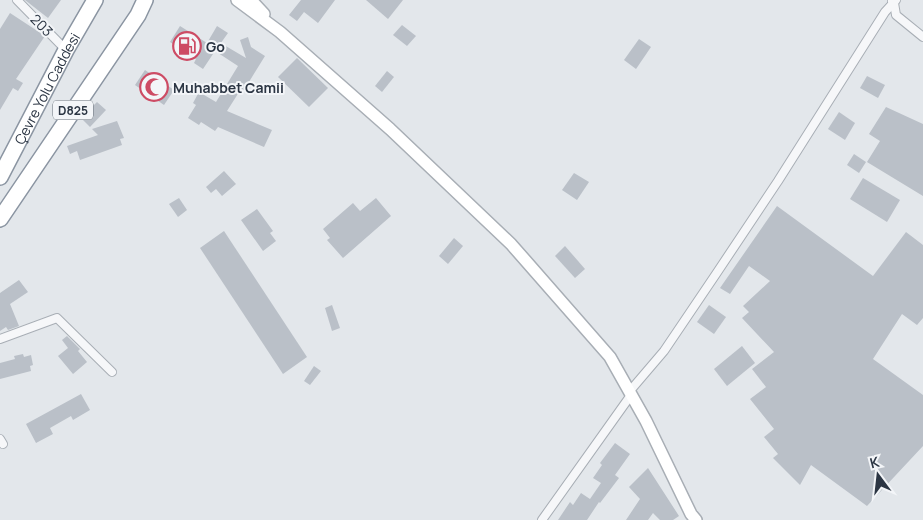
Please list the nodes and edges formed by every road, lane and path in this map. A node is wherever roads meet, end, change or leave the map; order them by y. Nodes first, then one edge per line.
1 (17, 0) edge
2 (95, 0) edge
3 (145, 0) edge
4 (154, 0) edge
5 (237, 0) edge
6 (251, 0) edge
7 (893, 1) edge
8 (138, 15) junction
9 (280, 32) junction
10 (923, 36) edge
11 (66, 50) junction
12 (0, 177) edge
13 (0, 219) edge
14 (0, 339) edge
15 (112, 372) dead end
16 (630, 394) junction
17 (542, 520) edge
18 (696, 520) edge

1 - 11 street, 203
2 - 11 highway, Çevre Yolu Caddesi / D825
3 - 8 highway, Çevre Yolu Caddesi / D825
4 - 8 highway
5 - 9 main road
6 - 9 main road
7 - 10 street
7 - 16 street
8 - 13 highway, Çevre Yolu Caddesi / D825
9 - 16 main road
11 - 12 highway, Çevre Yolu Caddesi / D825
14 - 15 street
16 - 17 street
16 - 18 main road

